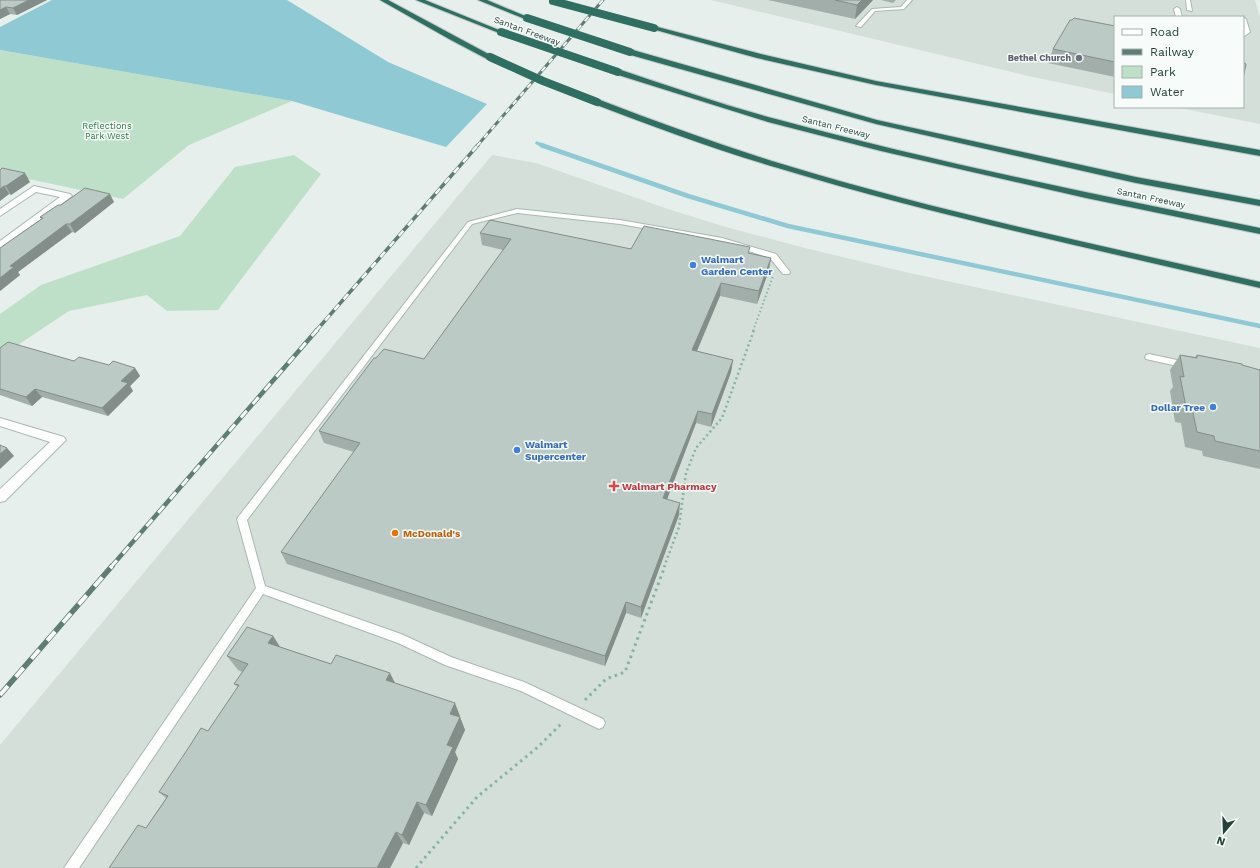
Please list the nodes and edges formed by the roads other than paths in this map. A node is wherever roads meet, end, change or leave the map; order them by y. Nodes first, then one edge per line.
1 (383, 0) edge
2 (418, 0) edge
3 (481, 0) edge
4 (910, 0) edge
5 (1188, 0) edge
6 (551, 1) edge
7 (1177, 9) dead end
8 (1190, 10) dead end
9 (1179, 16) edge
10 (859, 26) dead end
11 (1244, 26) edge
12 (1244, 34) edge
13 (1260, 154) edge
14 (1260, 203) edge
15 (0, 213) edge
16 (1260, 231) edge
17 (0, 246) edge
18 (786, 272) road end
19 (1260, 285) edge
20 (1149, 357) dead end
21 (1193, 366) edge
22 (0, 422) edge
23 (0, 497) edge
24 (261, 589) junction
25 (599, 724) dead end
26 (71, 868) edge

1 - 19 highway, bridge
2 - 16 highway, Santan Freeway, bridge
3 - 14 highway, Santan Freeway, bridge
4 - 10 lane
5 - 8 lane
6 - 13 highway, bridge
7 - 9 lane
11 - 12 lane
15 - 17 street
18 - 24 lane
20 - 21 lane
22 - 23 street
24 - 25 lane
24 - 26 lane

